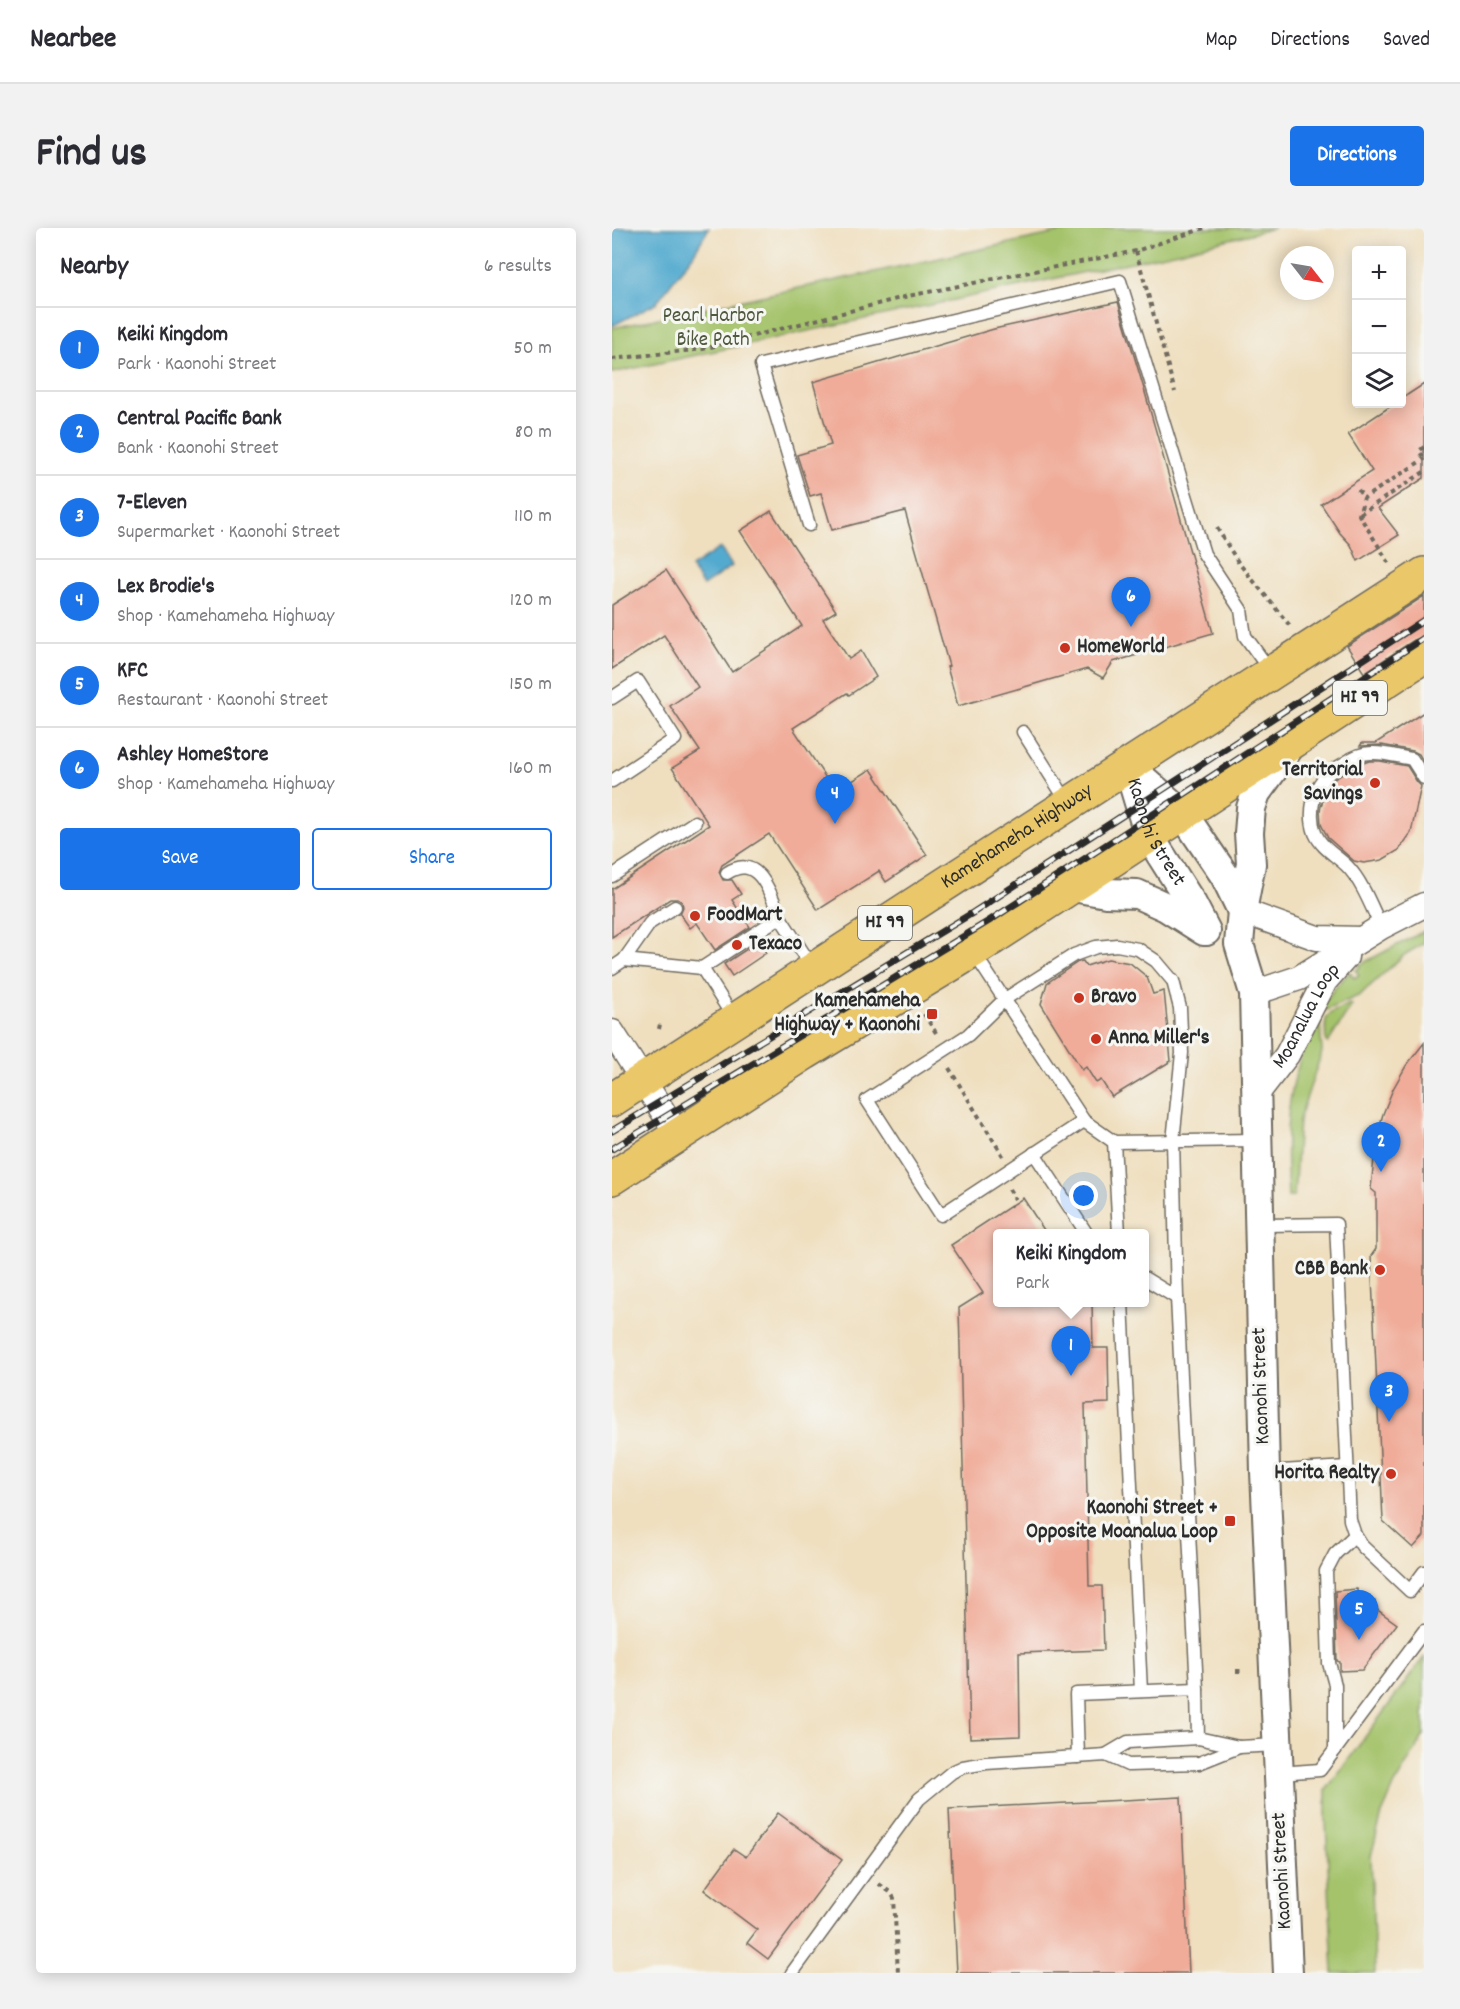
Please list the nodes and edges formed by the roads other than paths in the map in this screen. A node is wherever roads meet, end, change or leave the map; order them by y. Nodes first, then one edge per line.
1 (809, 525) dead end
2 (1424, 574) edge
3 (1424, 656) edge
4 (1272, 673) junction
5 (612, 698) edge
6 (1023, 732) dead end
7 (1296, 739) junction
8 (1128, 766) junction
9 (1424, 778) edge
10 (612, 781) edge
11 (1068, 804) junction
12 (1183, 814) junction
13 (695, 822) dead end
14 (1149, 836) junction
15 (727, 873) dead end
16 (612, 876) edge
17 (1073, 887) junction
18 (1424, 904) edge
19 (675, 907) dead end
20 (1242, 911) junction
21 (780, 917) junction
22 (1382, 927) junction
23 (1206, 931) junction
24 (1361, 939) junction
25 (1239, 944) junction
26 (973, 951) junction
27 (624, 960) junction
28 (612, 968) edge
29 (702, 968) junction
30 (814, 969) junction
31 (1254, 993) junction
32 (1005, 999) junction
33 (735, 1020) junction
34 (612, 1032) edge
35 (644, 1081) junction
36 (1256, 1095) junction
37 (612, 1100) edge
38 (1084, 1121) junction
39 (678, 1135) junction
40 (1256, 1140) junction
41 (1173, 1141) junction
42 (1114, 1142) junction
43 (1034, 1153) junction
44 (612, 1178) edge
45 (1258, 1225) junction
46 (1084, 1229) edge
47 (1119, 1229) edge
48 (1149, 1281) edge
49 (1177, 1298) junction
50 (1122, 1307) edge
51 (1347, 1467) junction
52 (1265, 1472) junction
53 (1355, 1534) junction
54 (1424, 1572) edge
55 (1424, 1631) edge
56 (1197, 1689) junction
57 (1141, 1692) junction
58 (1198, 1738) junction
59 (1277, 1745) junction
60 (1239, 1747) junction
61 (1335, 1750) junction
62 (1106, 1755) junction
63 (1078, 1757) junction
64 (1278, 1773) junction
65 (792, 1973) edge
66 (1288, 1973) edge

1 - 4 lane
2 - 4 main road, Kamehameha Highway / HI 99
3 - 7 main road, HI 99
4 - 8 main road, Kamehameha Highway / HI 99
5 - 10 lane
6 - 11 lane
7 - 12 main road, HI 99
7 - 20 street
8 - 11 main road, Kamehameha Highway / HI 99
8 - 12 street, Kaonohi Street
8 - 14 street, Kaonohi Street
9 - 22 lane
11 - 30 main road, Kamehameha Highway / HI 99
12 - 14 main road, HI 99
12 - 20 street, Kaonohi Street
13 - 16 lane
14 - 17 main road, HI 99
14 - 23 street, Kaonohi Street
15 - 21 lane
17 - 23 street
17 - 26 main road, HI 99
18 - 22 street, Moanalua Loop
19 - 27 lane
20 - 24 street, Moanalua Loop
20 - 25 street, Kaonohi Street
21 - 29 lane
21 - 30 lane
22 - 24 street, Moanalua Loop
23 - 25 street
24 - 31 street, Moanalua Loop
24 - 36 street, Moanalua Loop
25 - 31 street, Kaonohi Street
26 - 32 lane
26 - 39 main road, HI 99
27 - 28 lane
27 - 29 lane
29 - 33 lane
30 - 33 main road, Kamehameha Highway / HI 99
31 - 36 street, Kaonohi Street
32 - 38 lane
32 - 41 lane
32 - 43 lane
33 - 35 main road, Kamehameha Highway / HI 99
34 - 35 street
35 - 37 main road, Kamehameha Highway / HI 99
35 - 39 street
36 - 40 street, Kaonohi Street
38 - 42 lane
38 - 43 lane
39 - 44 main road, HI 99
40 - 41 lane
40 - 45 street, Kaonohi Street
41 - 42 lane
41 - 49 lane
42 - 47 lane
43 - 46 lane
45 - 51 lane
45 - 52 street, Kaonohi Street
48 - 49 lane
49 - 56 lane
50 - 57 lane
51 - 52 lane
51 - 53 lane
52 - 59 street, Kaonohi Street
53 - 54 lane
53 - 61 lane
55 - 61 lane
56 - 57 lane
56 - 58 lane
57 - 63 lane
58 - 60 lane
58 - 62 lane
59 - 60 lane
59 - 64 street, Kaonohi Street
60 - 62 lane
61 - 64 lane
62 - 63 lane
63 - 65 lane
64 - 66 street, Kaonohi Street

